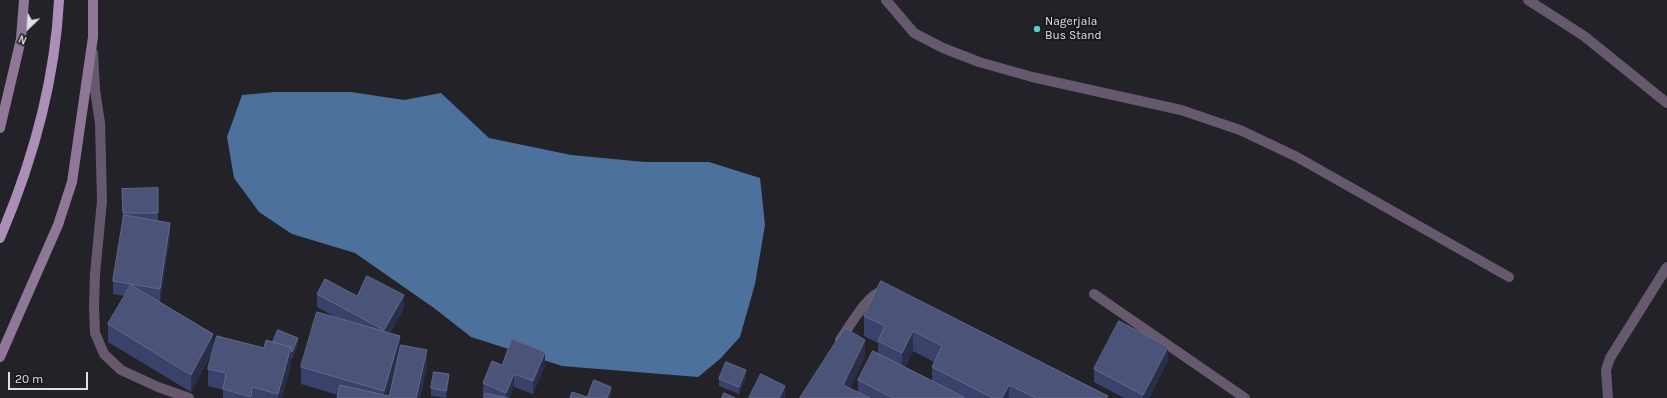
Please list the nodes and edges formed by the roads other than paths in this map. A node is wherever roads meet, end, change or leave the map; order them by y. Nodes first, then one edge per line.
1 (24, 0) edge
2 (59, 0) edge
3 (93, 0) edge
4 (886, 0) edge
5 (1528, 0) edge
6 (93, 37) junction
7 (1667, 103) edge
8 (0, 128) edge
9 (0, 238) edge
10 (1667, 268) edge
11 (1509, 277) dead end
12 (892, 290) edge
13 (1094, 294) dead end
14 (833, 351) edge
15 (0, 357) edge
16 (189, 398) edge
17 (1245, 398) edge
18 (1608, 398) edge

1 - 8 street
2 - 9 main road
3 - 6 street
4 - 11 street
5 - 7 street
6 - 15 street
6 - 16 street
10 - 18 street
12 - 14 street
13 - 17 street

